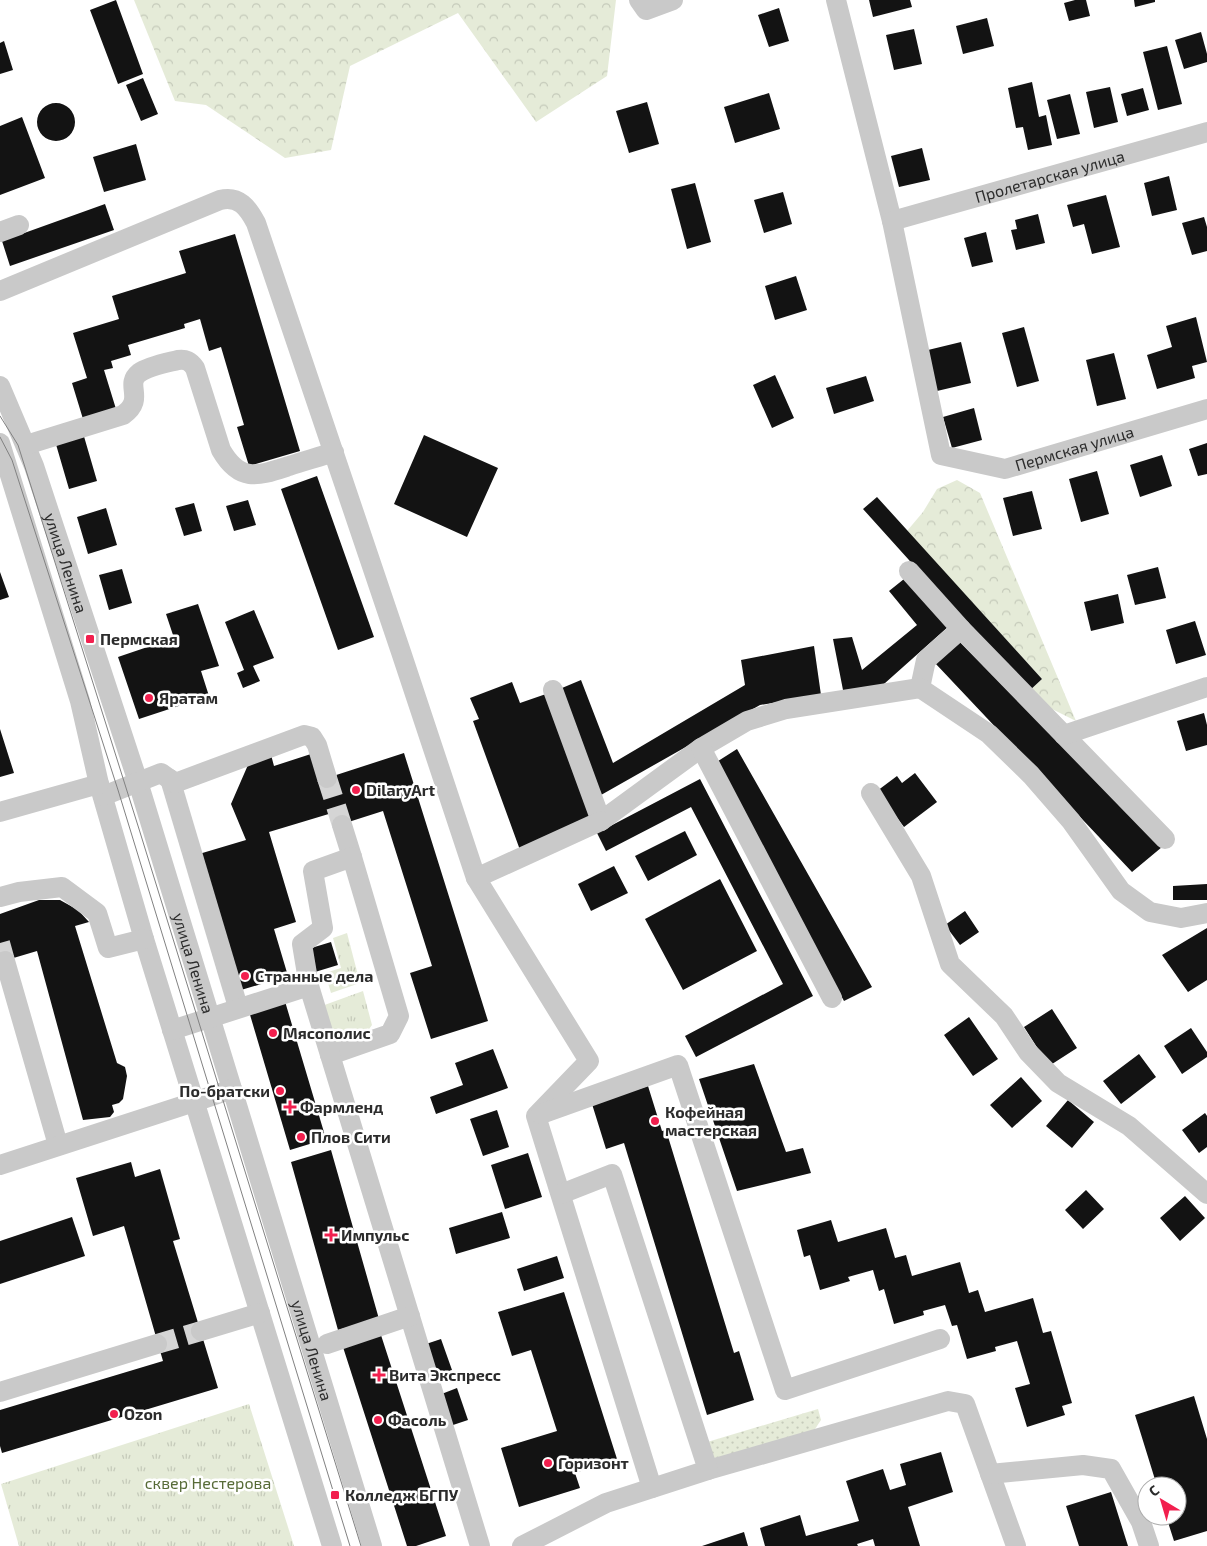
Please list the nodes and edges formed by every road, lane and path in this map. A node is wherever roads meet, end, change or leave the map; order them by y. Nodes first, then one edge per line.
1 (639, 0) edge
2 (673, 0) edge
3 (836, 0) edge
4 (1207, 132) edge
5 (892, 221) junction
6 (19, 225) dead end
7 (0, 232) edge
8 (0, 291) edge
9 (0, 386) edge
10 (1207, 409) edge
11 (0, 443) edge
12 (26, 445) junction
13 (334, 452) junction
14 (909, 571) dead end
15 (961, 629) junction
16 (1207, 687) edge
17 (920, 688) junction
18 (553, 690) dead end
19 (1064, 735) junction
20 (701, 748) junction
21 (327, 778) tunnel mouth
22 (170, 779) junction
23 (138, 782) junction
24 (101, 790) junction
25 (871, 793) dead end
26 (0, 812) edge
27 (601, 821) junction
28 (342, 824) tunnel mouth
29 (1165, 839) dead end
30 (352, 857) junction
31 (476, 878) junction
32 (0, 897) edge
33 (1207, 913) edge
34 (144, 939) junction
35 (6, 961) dead end
36 (309, 986) junction
37 (832, 998) dead end
38 (238, 1007) junction
39 (210, 1016) junction
40 (172, 1030) junction
41 (330, 1055) junction
42 (232, 1089) junction
43 (194, 1102) junction
44 (536, 1116) junction
45 (58, 1145) junction
46 (0, 1165) edge
47 (561, 1194) junction
48 (1207, 1194) edge
49 (260, 1313) junction
50 (410, 1316) junction
51 (201, 1331) tunnel mouth
52 (940, 1339) dead end
53 (158, 1344) tunnel mouth
54 (327, 1344) dead end
55 (0, 1392) edge
56 (708, 1470) junction
57 (990, 1474) junction
58 (652, 1488) junction
59 (332, 1546) edge
60 (372, 1546) edge
61 (480, 1546) edge
62 (522, 1546) edge
63 (1016, 1546) edge
64 (1149, 1546) edge

1 - 2 street
3 - 5 street
4 - 5 street, Пролетарская улица
5 - 10 street, Пермская улица
6 - 7 street
8 - 13 street
9 - 12 street, улица Ленина
11 - 24 street, улица Ленина
12 - 13 street
12 - 23 street, улица Ленина
13 - 31 street
14 - 15 street
15 - 17 street
15 - 19 street
16 - 19 street
17 - 20 street
17 - 33 street
18 - 27 street
19 - 29 street
20 - 27 street
20 - 37 street
21 - 22 street
22 - 23 street
22 - 38 street
23 - 24 street
23 - 39 street, улица Ленина
24 - 26 street
24 - 34 street, улица Ленина
25 - 48 street
27 - 31 street
28 - 30 street
30 - 36 street
30 - 41 street
31 - 44 street
32 - 34 street
34 - 40 street, улица Ленина
35 - 45 street
36 - 38 street
36 - 41 street
38 - 39 street
39 - 40 street
39 - 42 street, улица Ленина
40 - 43 street, улица Ленина
41 - 50 street
42 - 43 street
42 - 60 street, улица Ленина
43 - 45 street
43 - 49 street, улица Ленина
44 - 47 street
44 - 52 street
45 - 46 street
47 - 56 street
47 - 58 street
49 - 51 street
49 - 59 street, улица Ленина
50 - 54 street
50 - 61 street
53 - 55 street
56 - 57 street
56 - 58 street
57 - 63 street
57 - 64 street
58 - 62 street

